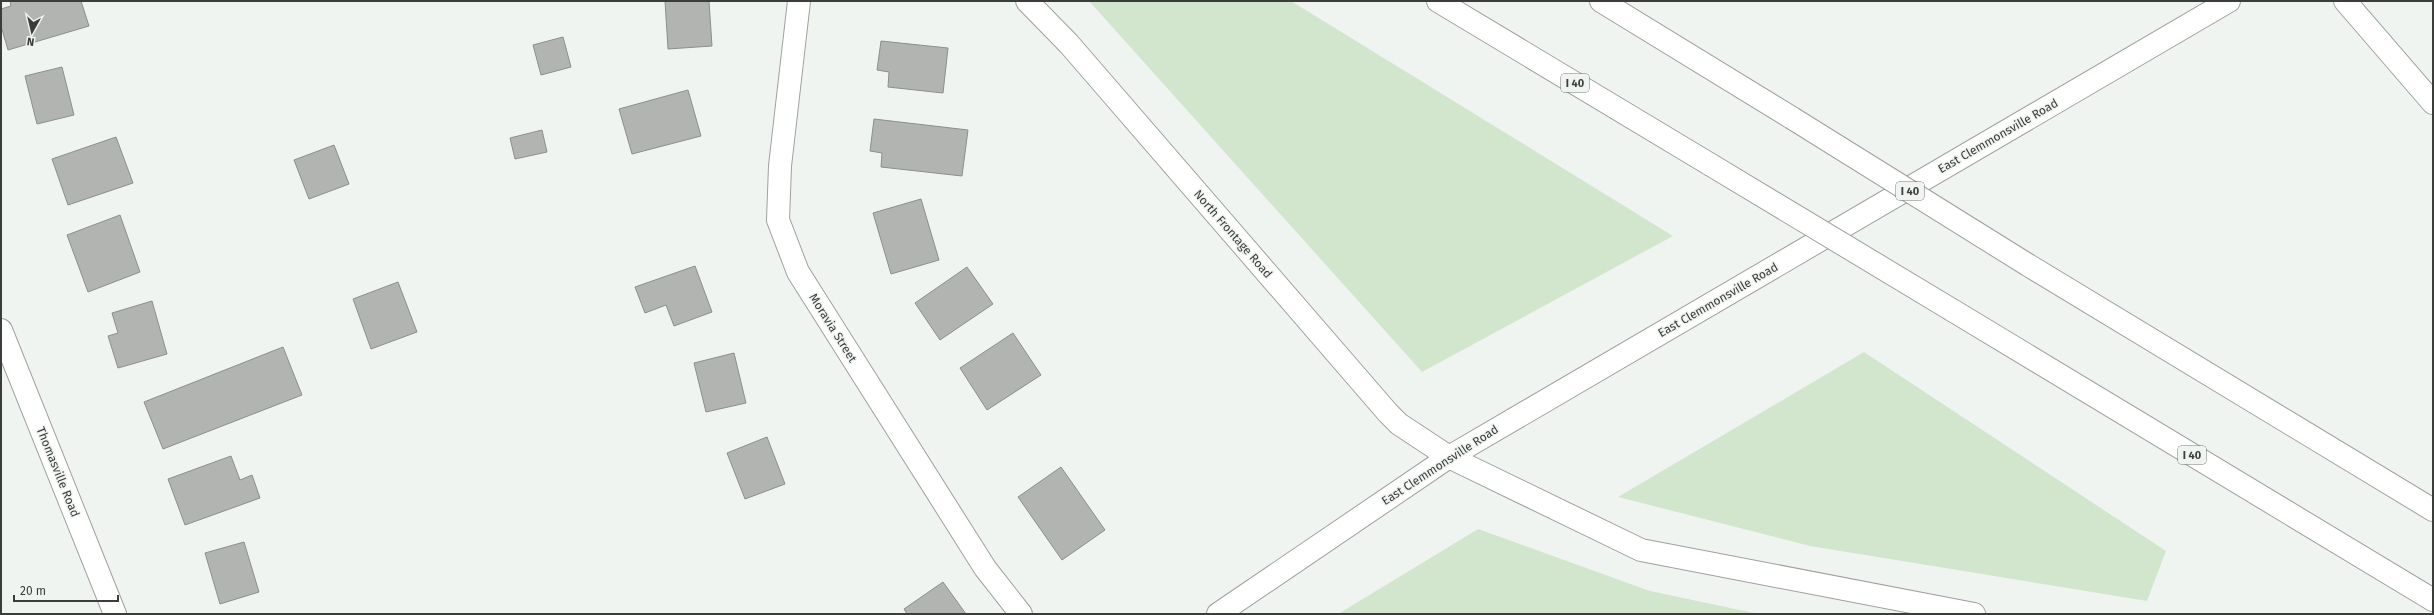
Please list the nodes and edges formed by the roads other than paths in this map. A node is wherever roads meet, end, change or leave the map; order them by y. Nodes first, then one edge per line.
1 (798, 1) edge
2 (1027, 1) edge
3 (1438, 1) edge
4 (1601, 1) edge
5 (2229, 1) edge
6 (2345, 1) edge
7 (2433, 103) edge
8 (1, 330) edge
9 (1449, 457) junction
10 (2433, 510) edge
11 (2433, 600) edge
12 (114, 614) edge
13 (1021, 614) edge
14 (1218, 614) edge
15 (1974, 614) edge

1 - 13 main road, Moravia Street
2 - 9 main road, North Frontage Road
3 - 11 main road, I 40, bridge
4 - 10 main road, I 40, bridge
5 - 9 main road, East Clemmonsville Road
6 - 7 main road
8 - 12 main road, Thomasville Road
9 - 14 main road, East Clemmonsville Road
9 - 15 main road, North Frontage Road

